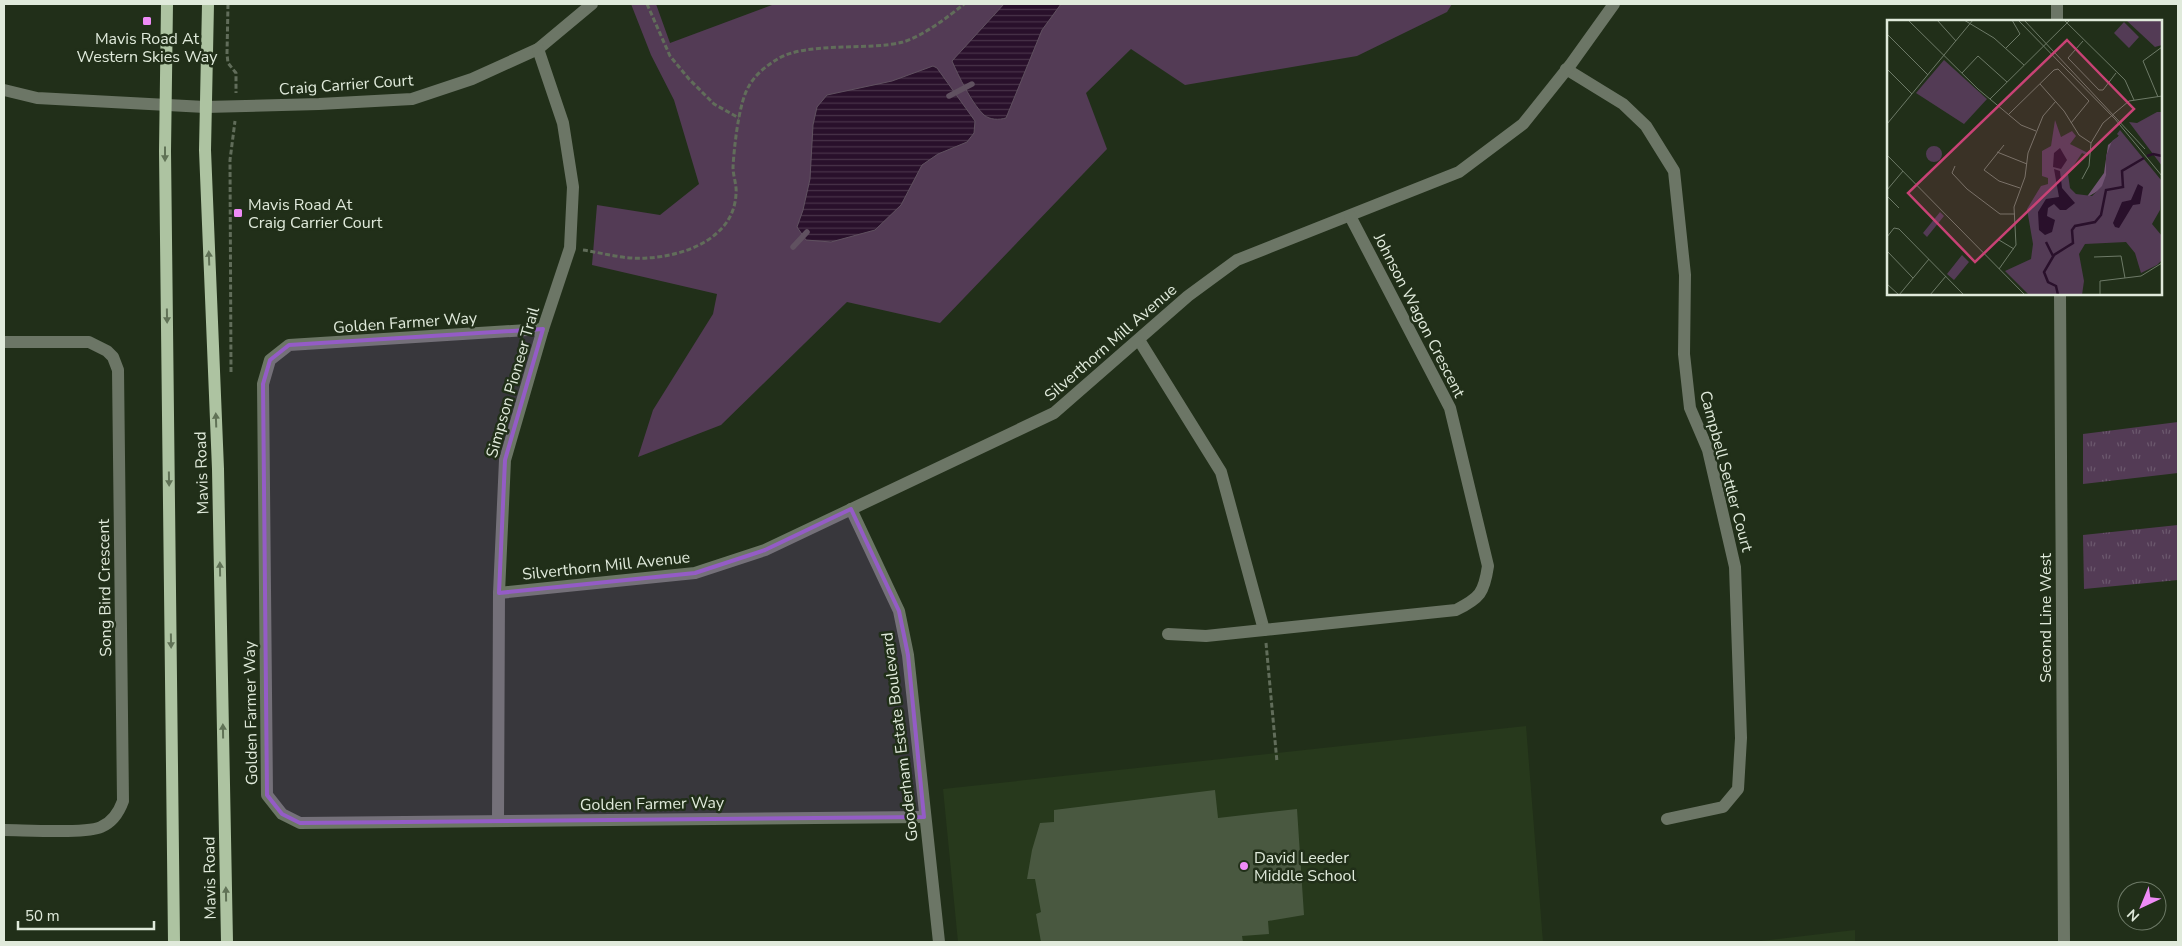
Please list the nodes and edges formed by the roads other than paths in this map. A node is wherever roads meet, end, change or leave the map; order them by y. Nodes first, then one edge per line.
1 (167, 4) edge
2 (208, 4) edge
3 (592, 4) edge
4 (1614, 4) edge
5 (2057, 4) edge
6 (2057, 20) edge
7 (538, 49) junction
8 (1566, 69) junction
9 (4, 90) edge
10 (167, 105) junction
11 (205, 107) junction
12 (1350, 216) junction
13 (2060, 295) edge
14 (543, 329) junction
15 (1139, 340) junction
16 (4, 342) edge
17 (851, 509) junction
18 (499, 593) junction
19 (1264, 630) junction
20 (1168, 634) dead end
21 (924, 817) junction
22 (1667, 819) dead end
23 (498, 821) junction
24 (4, 830) edge
25 (174, 942) edge
26 (227, 942) edge
27 (939, 942) edge
28 (2064, 942) edge

1 - 10 main road, Mavis Road
2 - 11 main road, Mavis Road
3 - 7 street, Craig Carrier Court
4 - 8 street, Silverthorn Mill Avenue
5 - 6 street
7 - 11 street, Craig Carrier Court
7 - 14 street, Simpson Pioneer Trail
8 - 12 street, Silverthorn Mill Avenue
8 - 22 street, Campbell Settler Court
9 - 10 street, Craig Carrier Court
10 - 11 street, Craig Carrier Court
10 -> 25 main road, Mavis Road
26 -> 11 main road, Mavis Road
12 - 15 street, Silverthorn Mill Avenue
12 - 19 street, Johnson Wagon Crescent
13 - 28 street, Second Line West
14 - 18 street, Simpson Pioneer Trail
14 - 23 street, Golden Farmer Way
15 - 17 street, Silverthorn Mill Avenue
15 - 19 street
16 - 24 street, Song Bird Crescent
17 - 18 street, Silverthorn Mill Avenue
17 - 21 street, Gooderham Estate Boulevard
18 - 23 street, Simpson Pioneer Trail
19 - 20 street, Johnson Wagon Crescent
21 - 23 street, Golden Farmer Way
21 - 27 street, Gooderham Estate Boulevard

